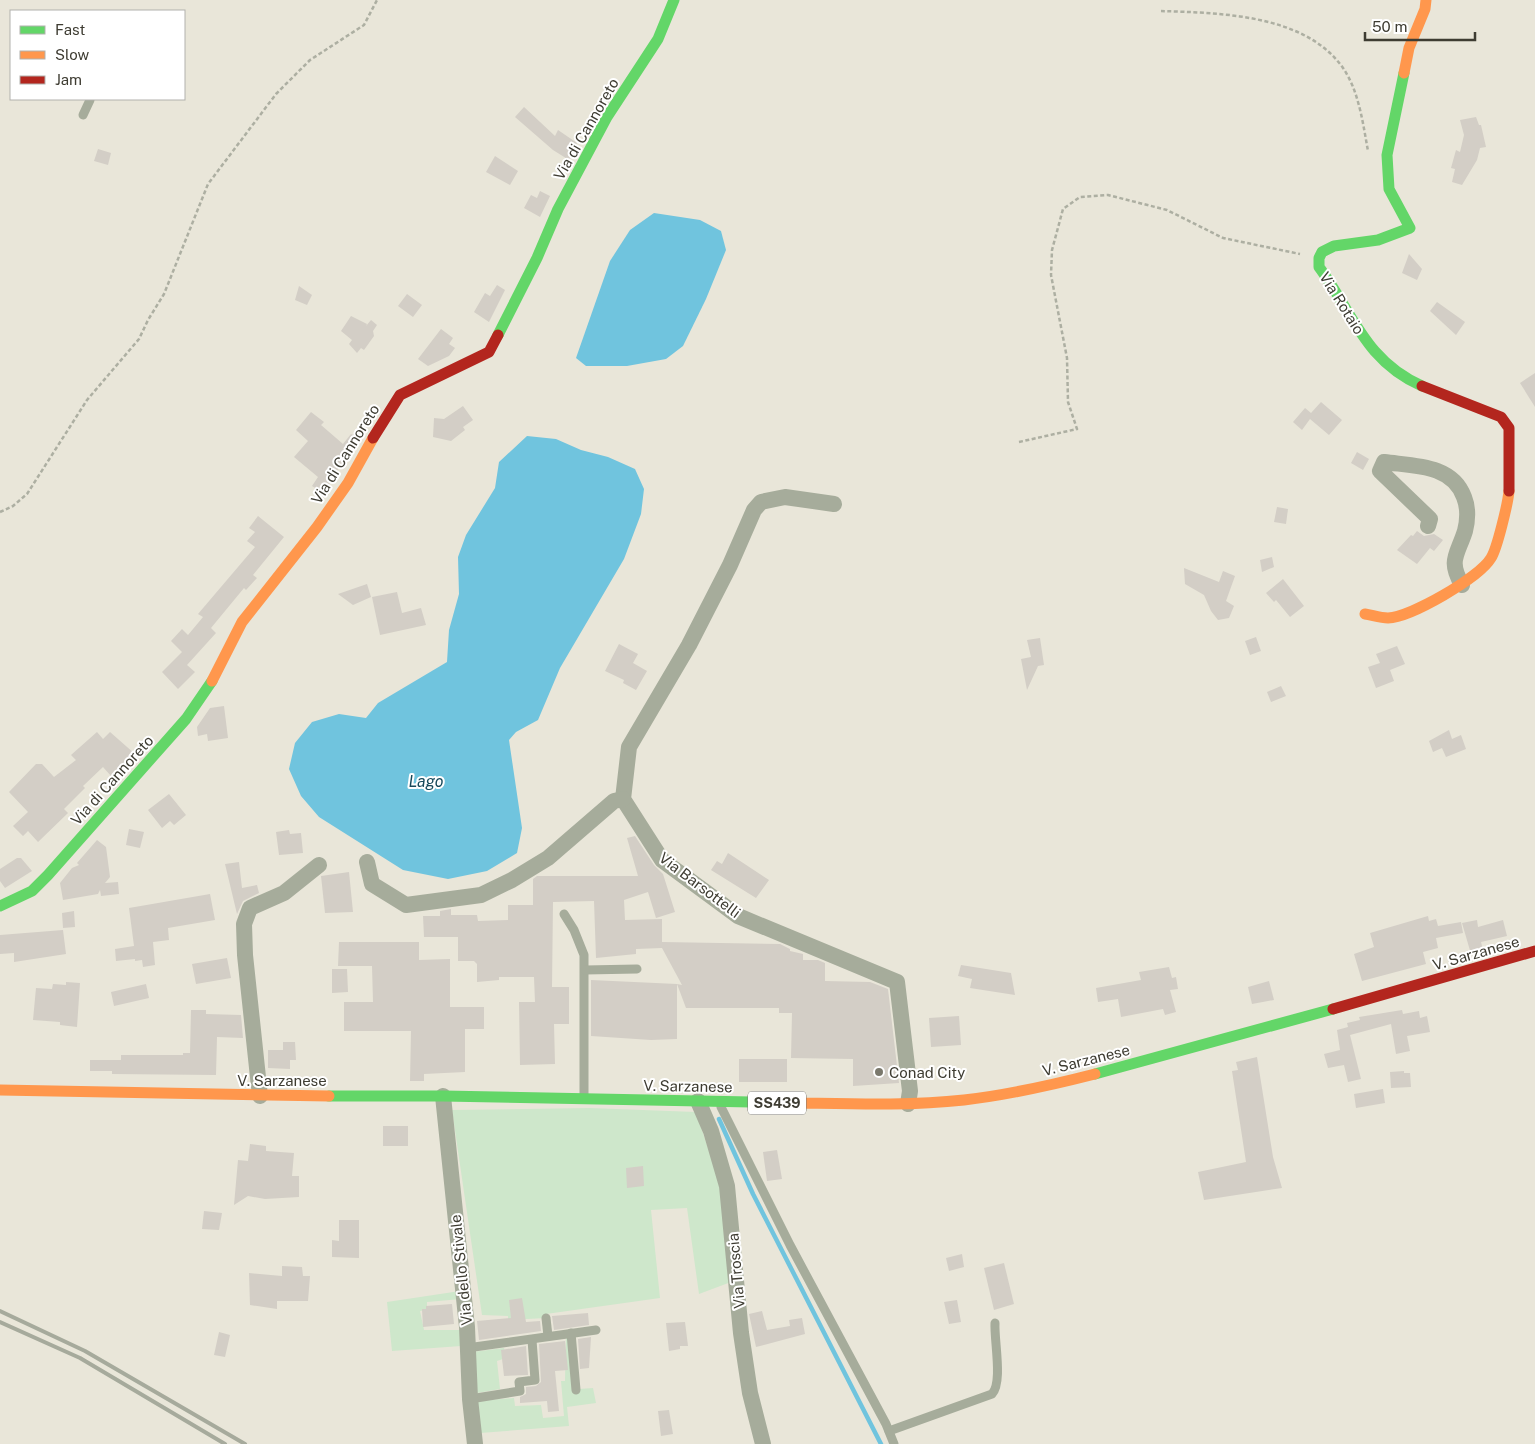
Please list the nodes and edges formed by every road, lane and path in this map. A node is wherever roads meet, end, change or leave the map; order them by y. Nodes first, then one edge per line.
1 (377, 0) edge
2 (674, 0) edge
3 (1426, 0) edge
4 (1161, 11) dead end
5 (90, 100) dead end
6 (83, 115) dead end
7 (1370, 159) dead end
8 (1319, 258) junction
9 (1019, 442) dead end
10 (834, 504) dead end
11 (0, 512) edge
12 (1428, 526) dead end
13 (1462, 585) junction
14 (1365, 614) dead end
15 (623, 799) junction
16 (367, 862) dead end
17 (319, 865) dead end
18 (0, 906) edge
19 (564, 914) dead end
20 (1535, 951) edge
21 (637, 969) dead end
22 (585, 970) junction
23 (0, 1090) edge
24 (260, 1096) junction
25 (443, 1096) junction
26 (584, 1100) junction
27 (698, 1101) junction
28 (719, 1102) junction
29 (908, 1104) junction
30 (546, 1318) dead end
31 (995, 1323) dead end
32 (596, 1330) dead end
33 (571, 1333) junction
34 (548, 1336) junction
35 (532, 1340) junction
36 (467, 1348) junction
37 (576, 1390) dead end
38 (470, 1399) junction
39 (888, 1430) junction
40 (474, 1444) edge
41 (763, 1444) edge
42 (894, 1444) edge

1 - 11 path
2 - 18 street, Via di Cannoreto
3 - 8 street, Via Rotaio
4 - 7 path
5 - 6 lane
8 - 9 path
8 - 13 street, Via Rotaio
10 - 15 street
12 - 13 street
13 - 14 street, Via Rotaio
15 - 16 street
15 - 29 street, Via Barsottelli
17 - 24 street
19 - 22 lane
20 - 29 street, V. Sarzanese / SS439
21 - 22 lane
22 - 26 lane
23 - 24 street, V. Sarzanese / SS439
24 - 25 street, V. Sarzanese / SS439
25 - 26 street, V. Sarzanese / SS439
25 - 36 street, Via dello Stivale
26 - 27 street, V. Sarzanese / SS439
27 - 28 street, V. Sarzanese / SS439
27 - 41 street, Via Troscia
28 - 29 street, V. Sarzanese / SS439
28 - 39 lane
30 - 34 lane
31 - 39 lane
32 - 33 lane
33 - 34 lane
33 - 37 lane
34 - 35 lane
35 - 36 lane
35 - 38 lane
36 - 38 street, Via dello Stivale
38 - 40 street, Via dello Stivale
39 - 42 lane

